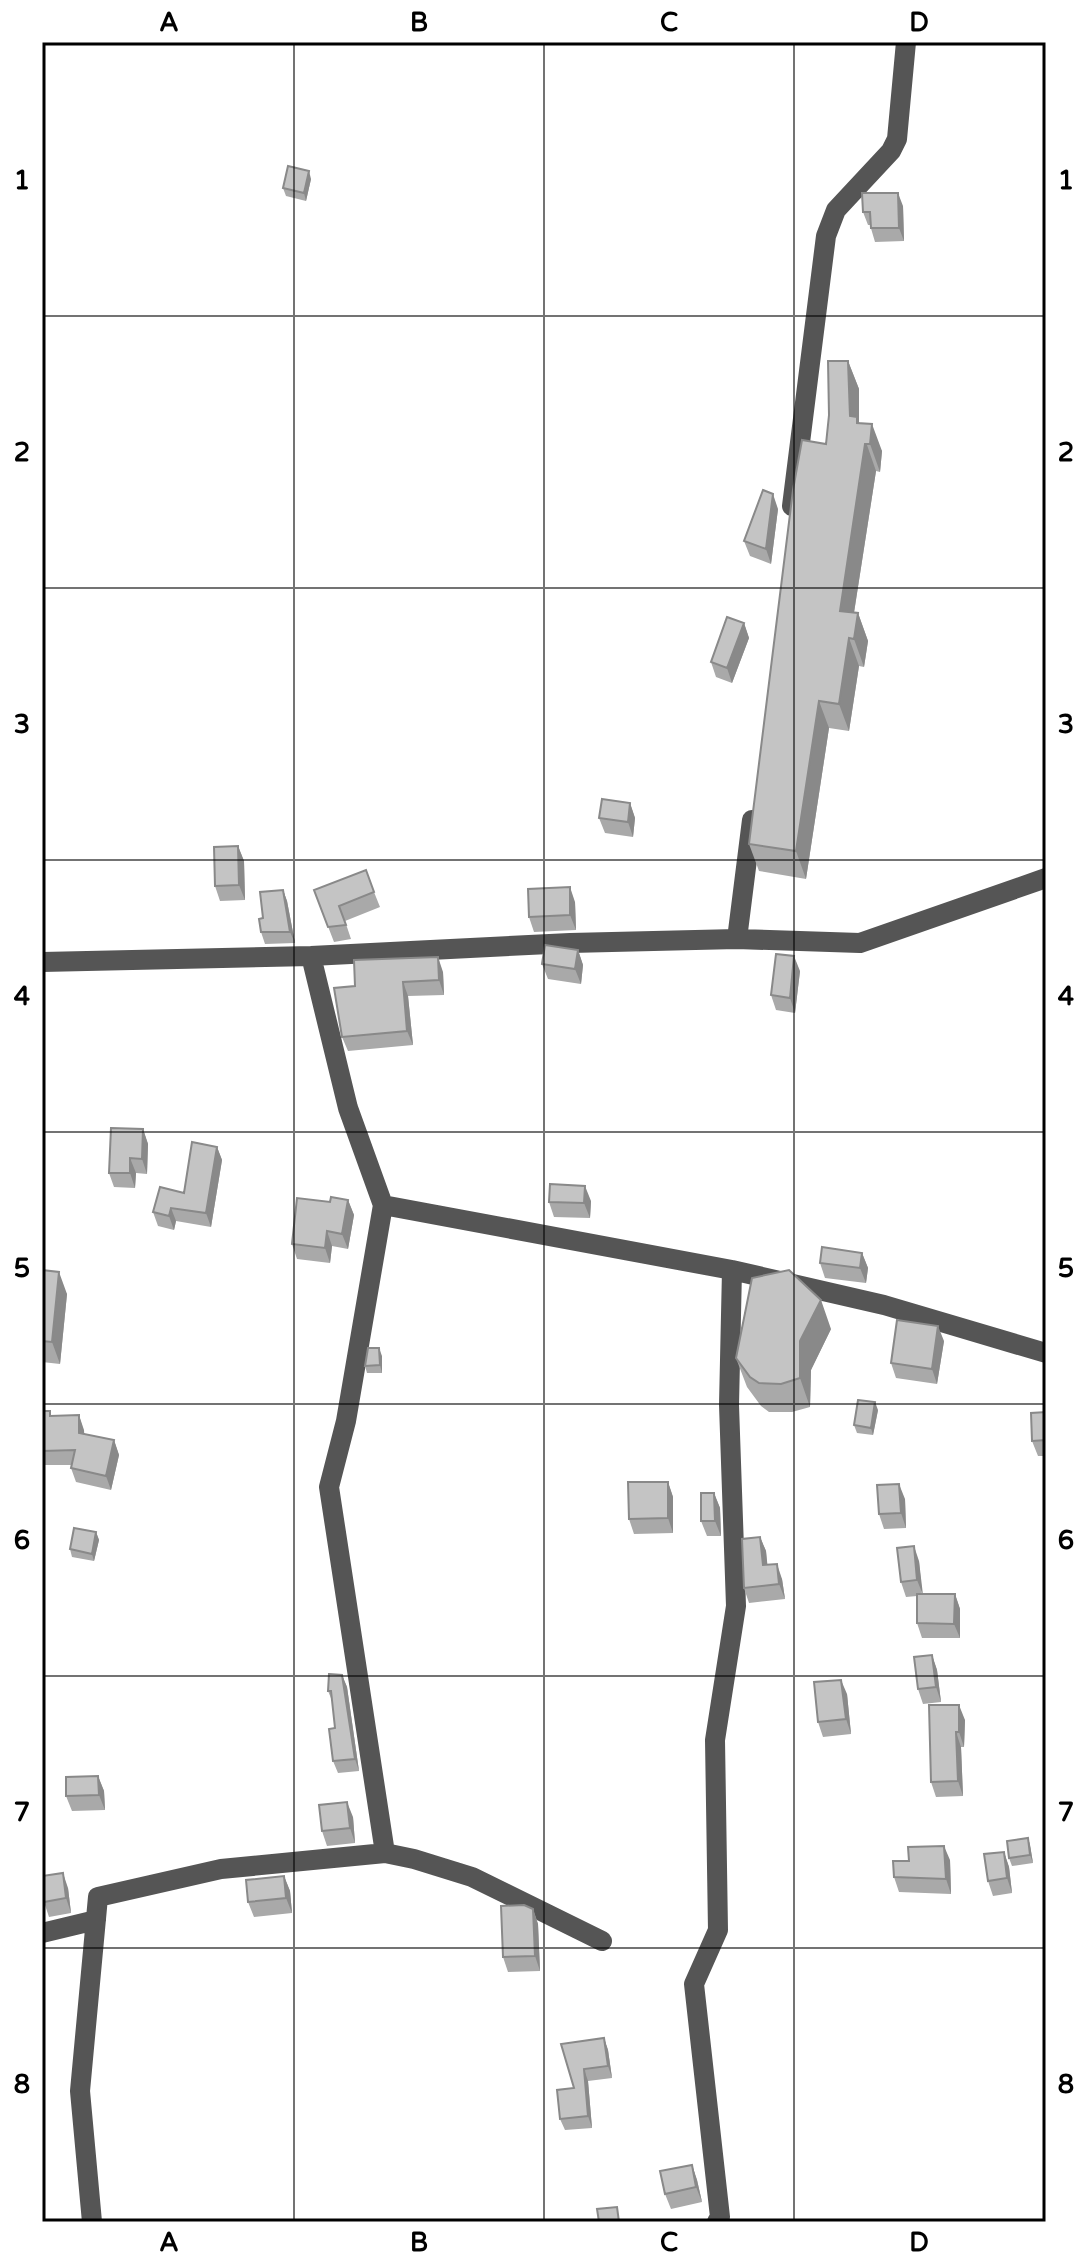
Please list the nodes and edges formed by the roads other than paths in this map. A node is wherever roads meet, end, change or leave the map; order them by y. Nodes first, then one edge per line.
1 (906, 42) edge
2 (788, 533) edge
3 (755, 798) edge
4 (1046, 878) edge
5 (737, 939) junction
6 (311, 956) junction
7 (42, 962) edge
8 (383, 1205) junction
9 (732, 1270) junction
10 (1046, 1353) edge
11 (385, 1853) junction
12 (96, 1920) junction
13 (42, 1933) edge
14 (602, 1941) dead end
15 (92, 2222) edge
16 (717, 2222) edge

1 - 2 street
3 - 5 street
4 - 5 street
5 - 6 street
6 - 7 street
6 - 8 street
8 - 9 street
8 - 11 street
9 - 10 street
9 - 16 street
11 - 12 street
11 - 14 street
12 - 13 street
12 - 15 street

